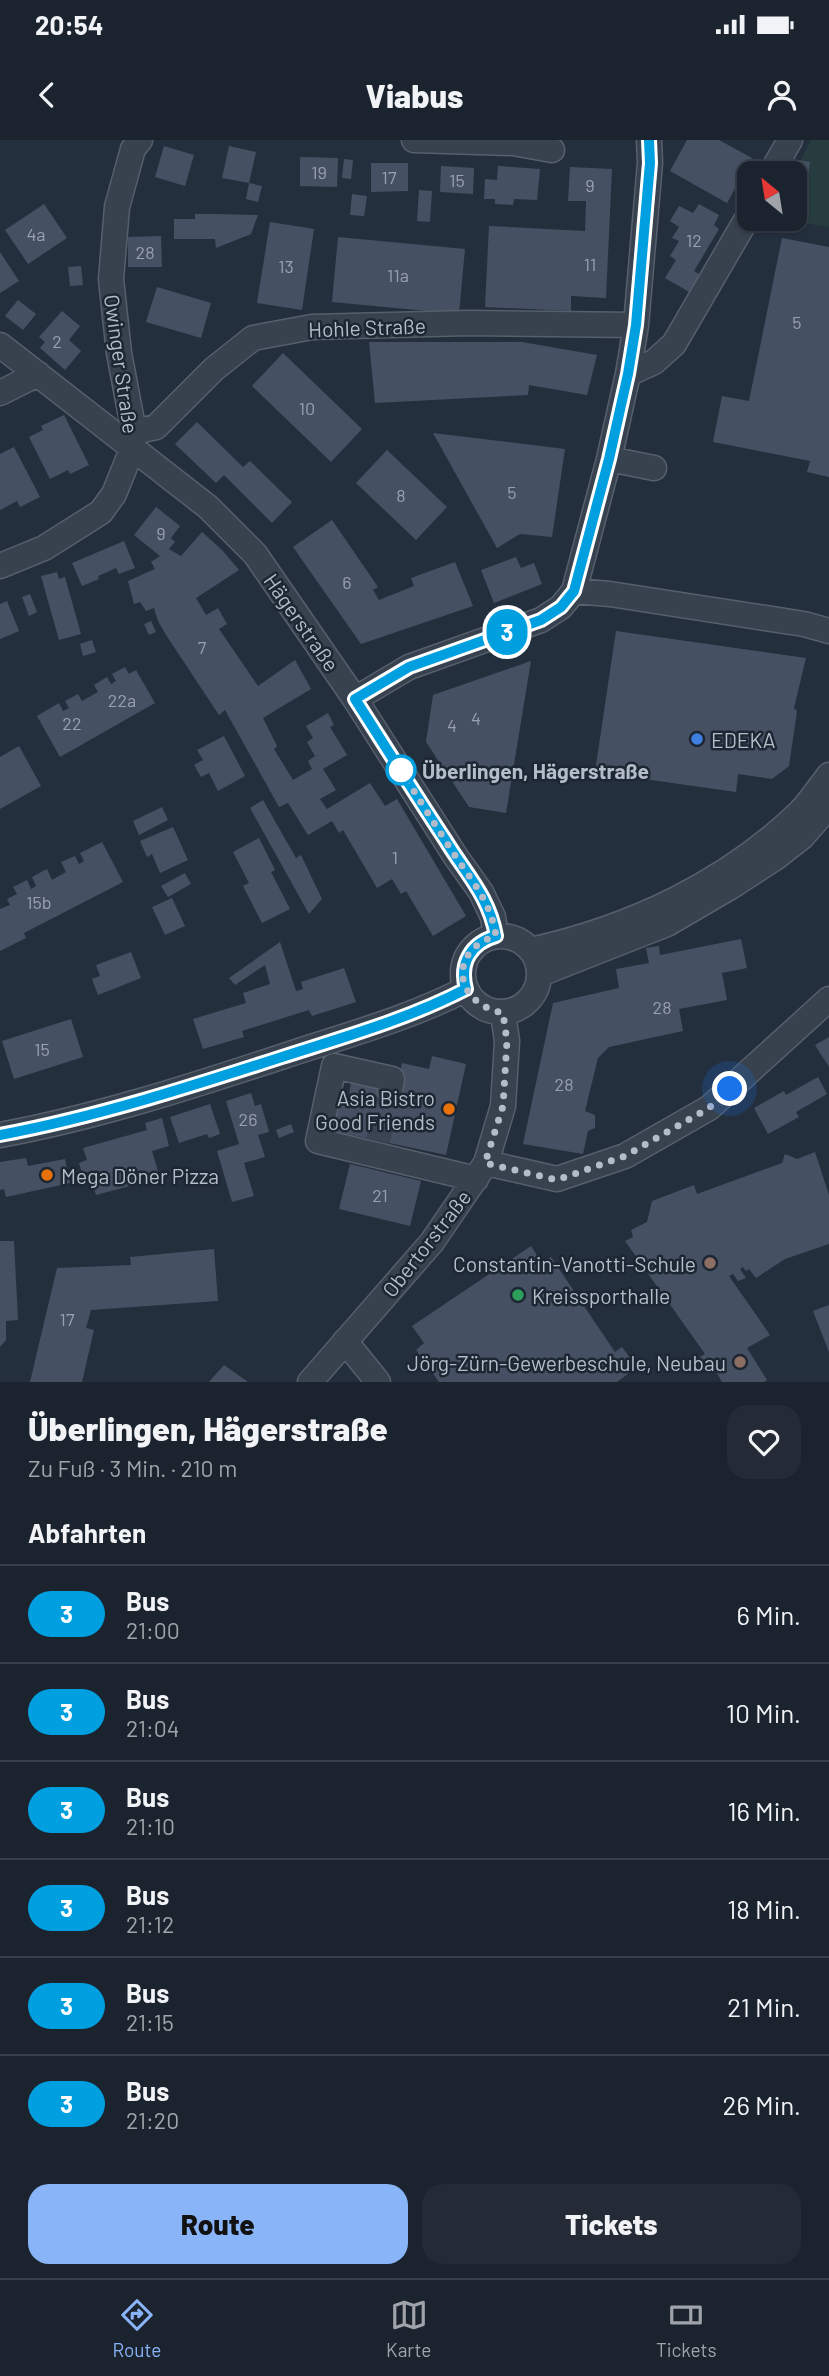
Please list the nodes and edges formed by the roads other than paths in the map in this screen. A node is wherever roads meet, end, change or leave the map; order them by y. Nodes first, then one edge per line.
1 (414, 140) edge
2 (649, 140) edge
3 (790, 140) edge
4 (513, 142) edge
5 (133, 143) edge
6 (552, 150) dead end
7 (778, 161) edge
8 (740, 231) edge
9 (636, 325) junction
10 (0, 345) edge
11 (38, 374) junction
12 (628, 374) junction
13 (0, 393) edge
14 (134, 440) junction
15 (609, 459) junction
16 (654, 468) dead end
17 (0, 566) edge
18 (574, 591) junction
19 (829, 631) edge
20 (355, 699) junction
21 (829, 775) edge
22 (829, 806) edge
23 (496, 936) junction
24 (531, 950) junction
25 (540, 974) junction
26 (466, 989) junction
27 (829, 999) edge
28 (503, 1013) junction
29 (313, 1046) junction
30 (390, 1091) dead end
31 (328, 1093) junction
32 (0, 1135) edge
33 (481, 1171) junction
34 (345, 1341) junction
35 (310, 1382) edge
36 (378, 1382) edge

1 - 4 street
2 - 9 street
3 - 7 street
4 - 6 street
5 - 14 street, Owinger Straße
8 - 12 street
9 - 12 street
9 - 14 street, Hohle Straße
10 - 11 street, Hägerstraße
11 - 13 street
11 - 14 street, Hägerstraße
12 - 15 street
14 - 17 street, Owinger Straße
14 - 20 street, Hägerstraße
15 - 16 street
15 - 18 street
18 - 19 street
18 - 20 street
20 - 23 street, Hägerstraße
21 - 24 street
22 - 25 street
23 - 24 street
23 - 26 street
24 - 25 street
25 - 28 street
26 - 28 street
26 - 29 street
27 - 33 street
28 - 33 street, Obertorstraße
29 - 31 street
29 - 32 street
30 - 31 street
31 - 33 street
33 - 34 street, Obertorstraße
34 - 35 street, Obertorstraße
34 - 36 street

